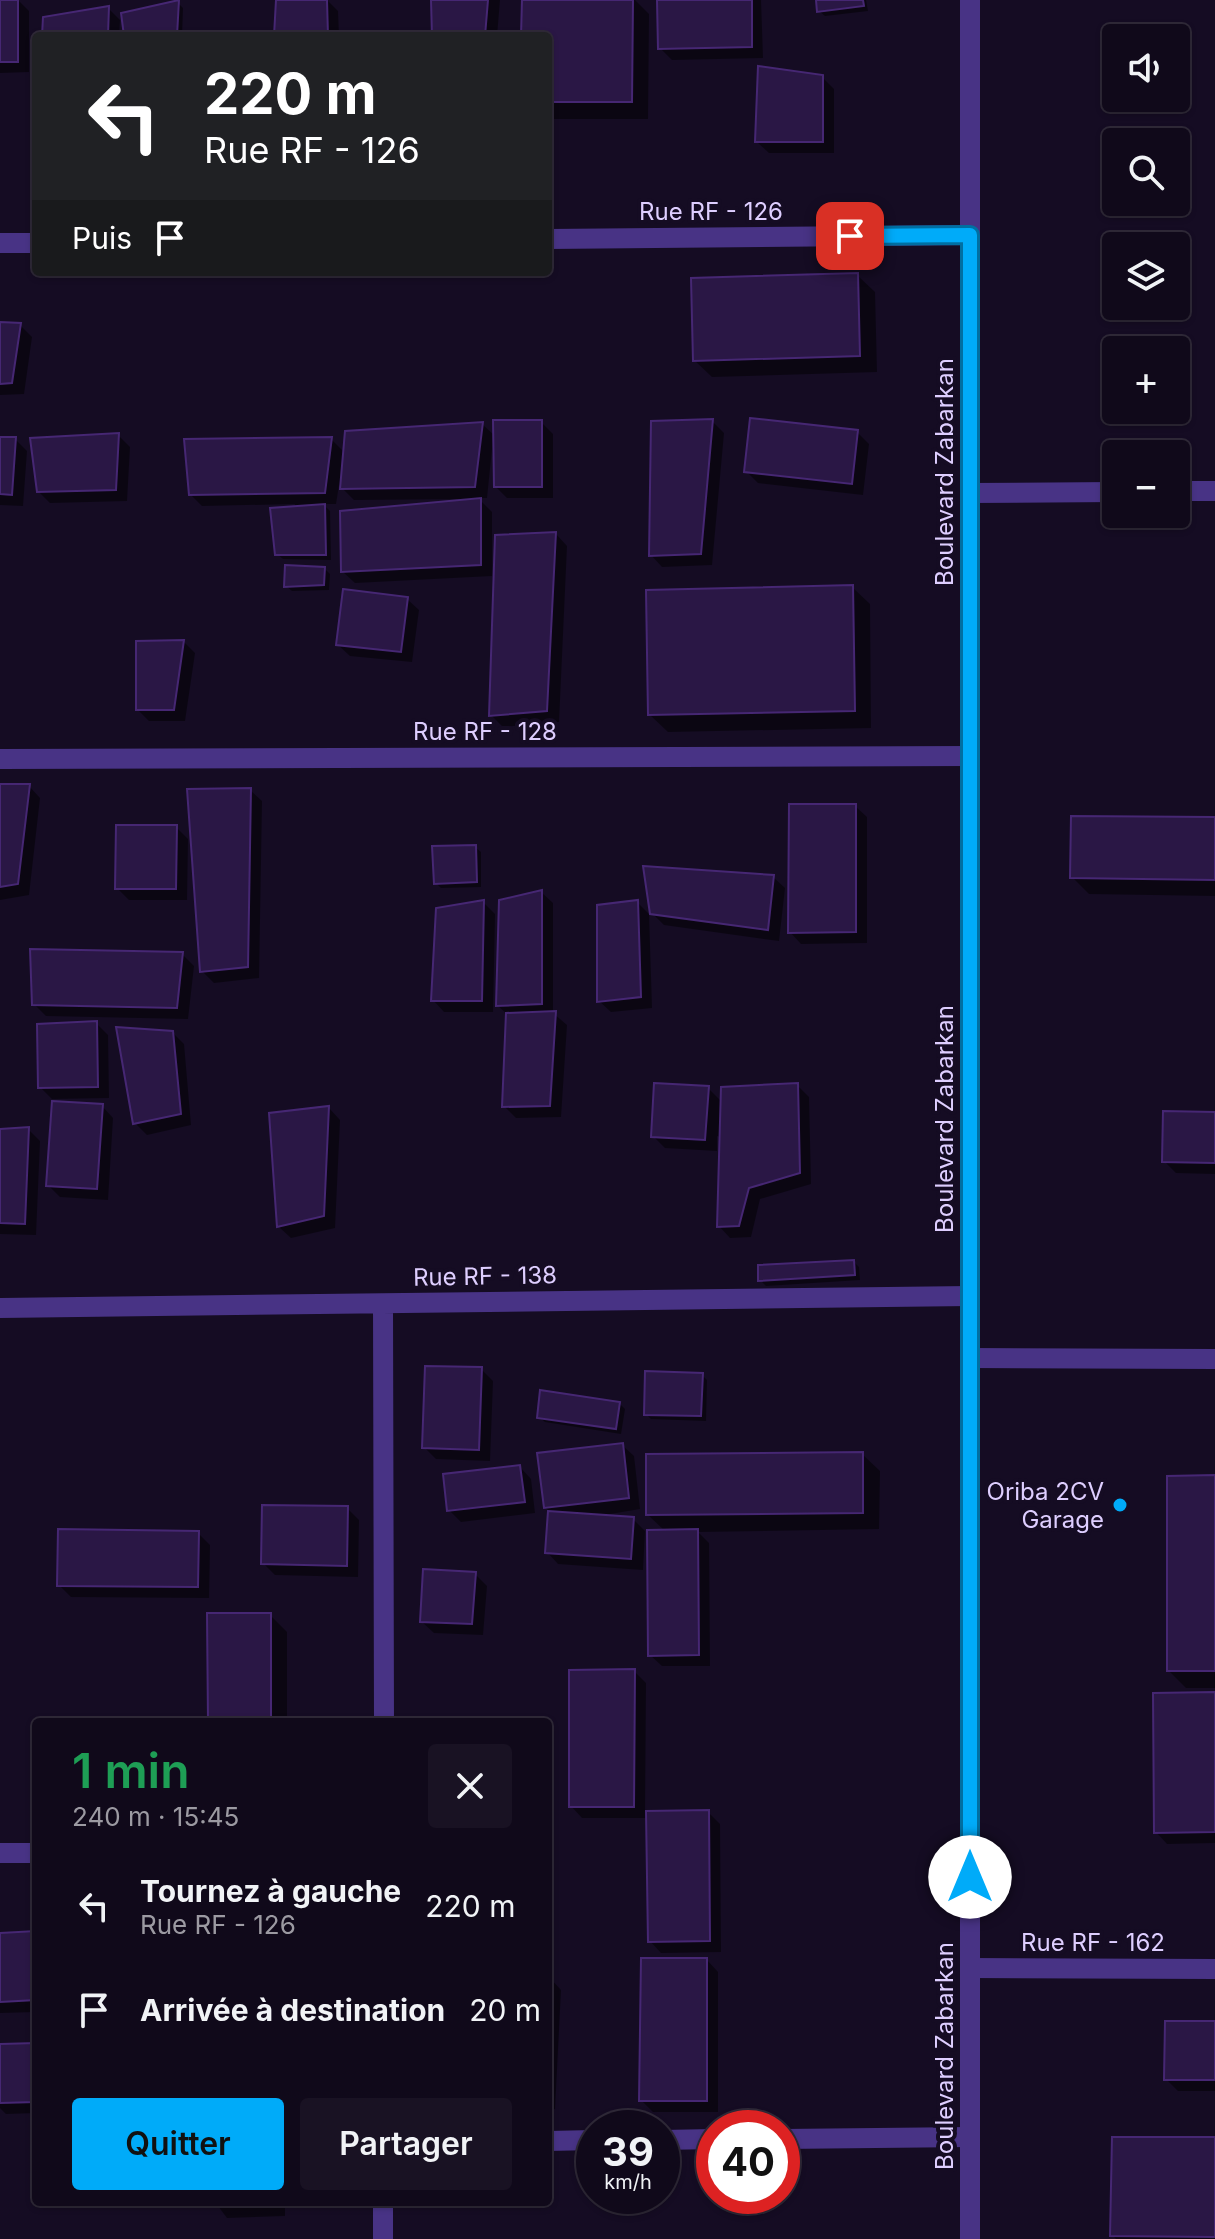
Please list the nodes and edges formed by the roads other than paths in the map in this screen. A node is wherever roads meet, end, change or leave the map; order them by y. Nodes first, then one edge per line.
1 (970, 0) edge
2 (970, 235) junction
3 (552, 239) edge
4 (0, 243) edge
5 (32, 243) edge
6 (1190, 491) edge
7 (1215, 491) edge
8 (1102, 492) edge
9 (970, 493) junction
10 (970, 756) junction
11 (0, 759) edge
12 (970, 1296) junction
13 (383, 1304) junction
14 (0, 1308) edge
15 (970, 1358) junction
16 (1215, 1359) edge
17 (384, 1718) edge
18 (0, 1853) edge
19 (32, 1853) edge
20 (970, 1968) junction
21 (1215, 1969) edge
22 (970, 2137) junction
23 (800, 2139) edge
24 (576, 2140) edge
25 (552, 2141) edge
26 (383, 2206) edge
27 (383, 2239) edge
28 (970, 2239) edge

1 - 2 street, Boulevard Zabarkan
2 - 3 street, Rue RF - 126
2 - 9 street, Boulevard Zabarkan
4 - 5 street
6 - 7 street
8 - 9 street
9 - 10 street, Boulevard Zabarkan
10 - 11 street, Rue RF - 128
10 - 12 street, Boulevard Zabarkan
12 - 13 street, Rue RF - 138
12 - 15 street, Boulevard Zabarkan
13 - 14 street, Rue RF - 138
13 - 17 street
15 - 16 street
15 - 20 street, Boulevard Zabarkan
18 - 19 street
20 - 21 street, Rue RF - 162
20 - 22 street, Boulevard Zabarkan
22 - 23 street
22 - 28 street, Boulevard Zabarkan
24 - 25 street
26 - 27 street

